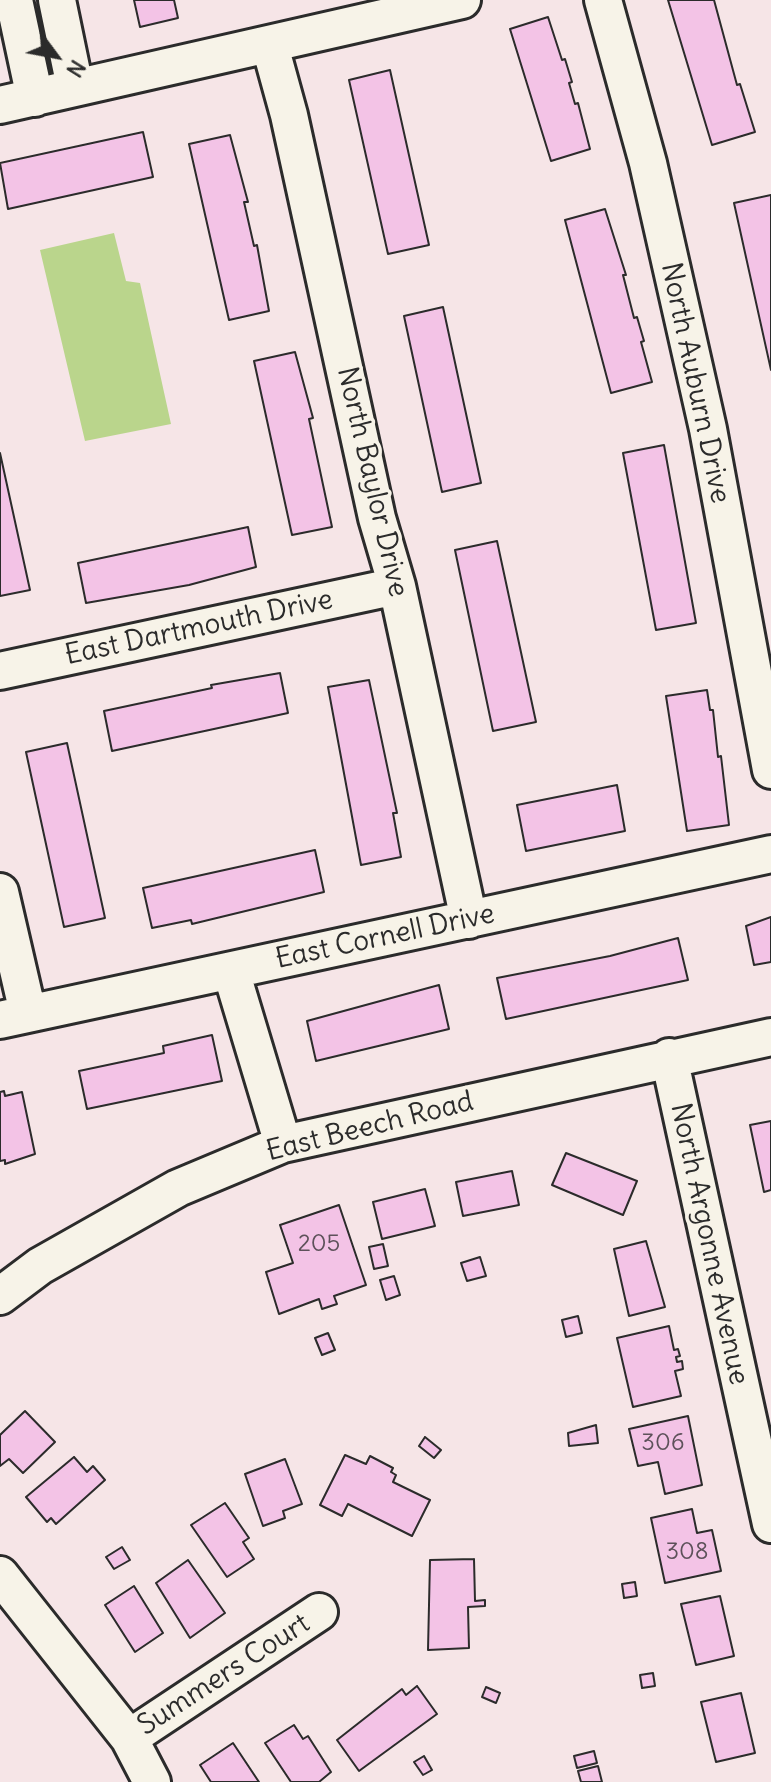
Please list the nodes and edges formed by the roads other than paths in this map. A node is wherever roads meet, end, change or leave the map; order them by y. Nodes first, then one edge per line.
1 (14, 0) edge
2 (57, 0) edge
3 (462, 0) edge
4 (603, 0) edge
5 (344, 12) edge
6 (270, 46) junction
7 (75, 87) junction
8 (17, 101) edge
9 (397, 586) junction
10 (0, 671) edge
11 (771, 770) edge
12 (771, 854) edge
13 (0, 892) edge
14 (469, 920) junction
15 (231, 971) junction
16 (14, 1016) edge
17 (771, 1037) edge
18 (669, 1057) junction
19 (283, 1144) junction
20 (0, 1296) edge
21 (771, 1524) edge
22 (0, 1575) edge
23 (319, 1612) dead end
24 (129, 1738) junction
25 (152, 1782) edge

1 - 8 street
2 - 7 street
3 - 5 street
4 - 11 street, North Auburn Drive
5 - 6 street
6 - 7 street
6 - 9 street, North Baylor Drive
7 - 8 street
9 - 10 street, East Dartmouth Drive
9 - 14 street, North Baylor Drive
12 - 14 street, East Cornell Drive
13 - 16 street
14 - 15 street, East Cornell Drive
15 - 16 street, East Cornell Drive
15 - 19 street
17 - 18 street, East Beech Road
18 - 19 street, East Beech Road
18 - 21 street, North Argonne Avenue
19 - 20 street, East Beech Road
22 - 24 street
23 - 24 street, Summers Court
24 - 25 street

